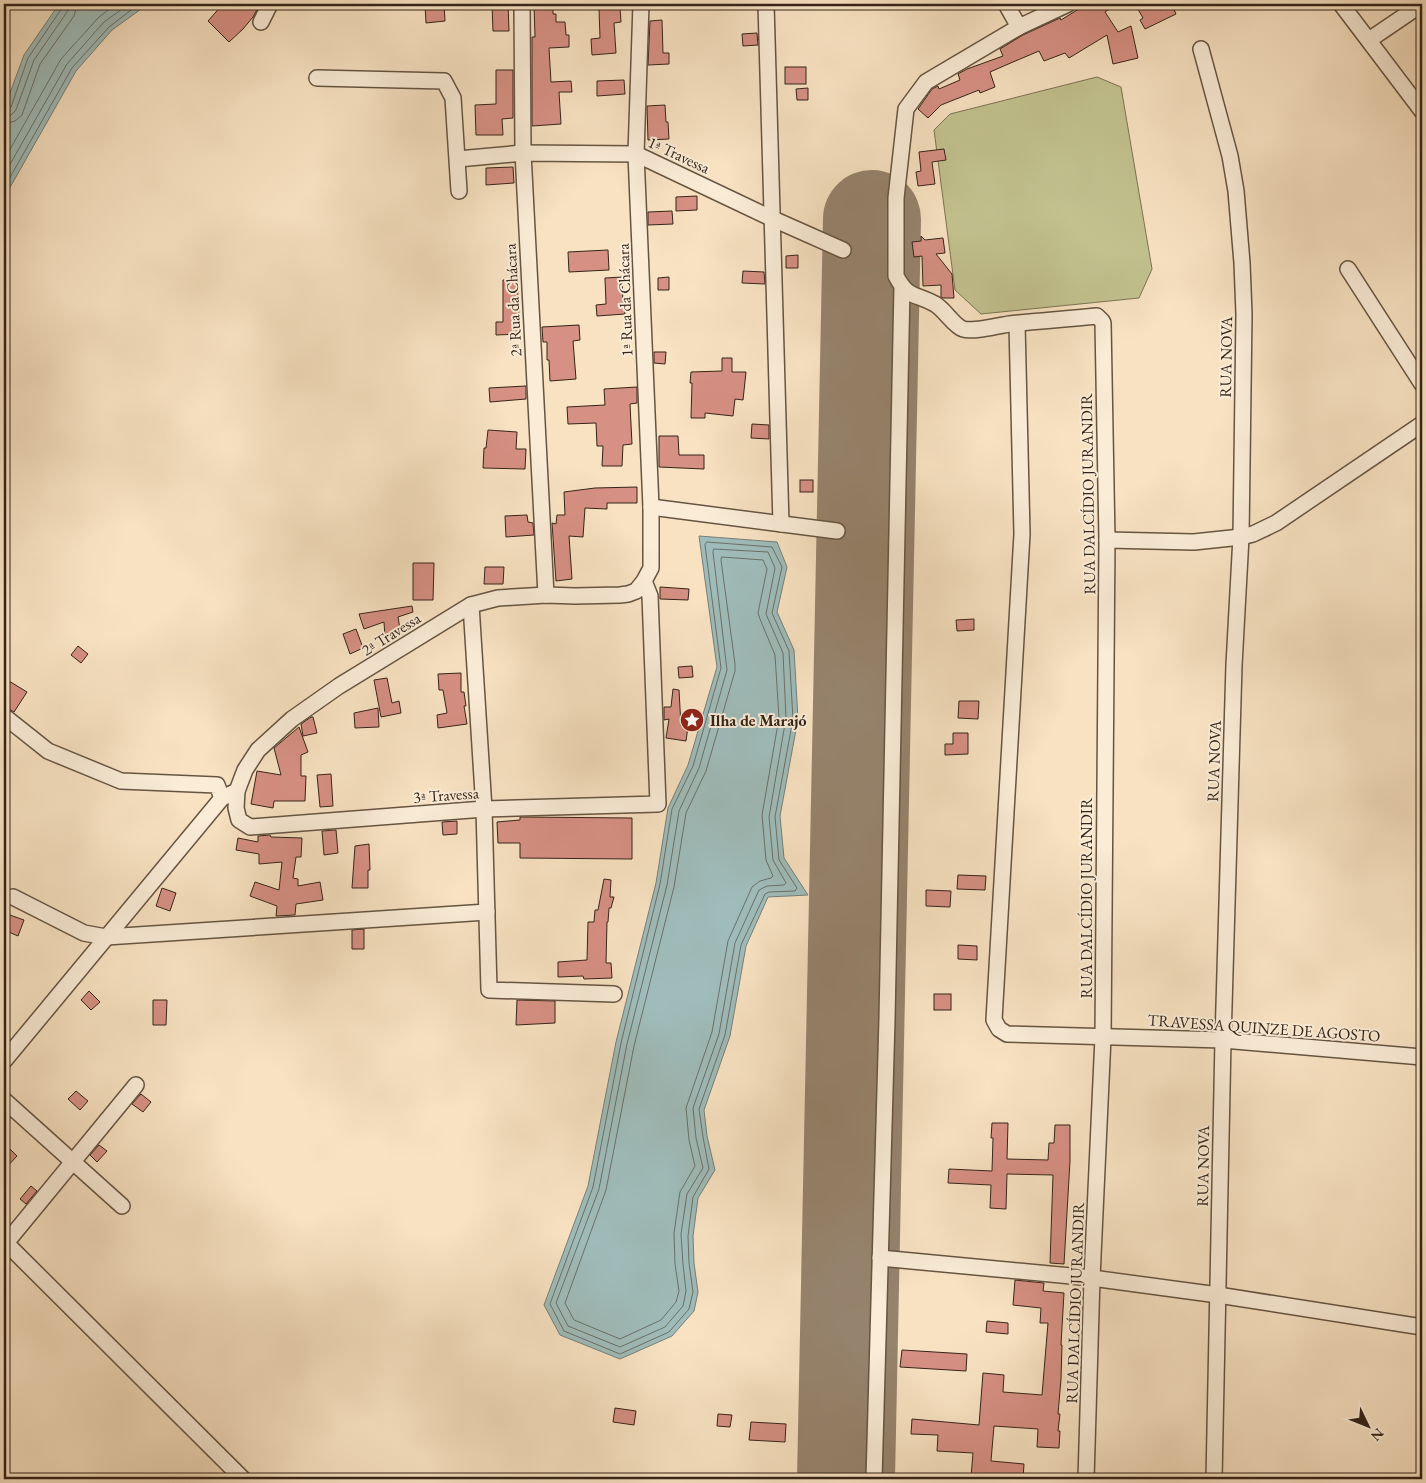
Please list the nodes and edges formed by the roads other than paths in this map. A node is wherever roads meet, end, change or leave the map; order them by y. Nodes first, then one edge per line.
1 (270, 4) edge
2 (522, 4) edge
3 (641, 4) edge
4 (766, 4) edge
5 (1006, 4) edge
6 (1068, 4) edge
7 (1341, 4) edge
8 (1422, 4) edge
9 (261, 22) dead end
10 (1019, 27) junction
11 (1369, 40) junction
12 (1201, 49) dead end
13 (317, 78) dead end
14 (1422, 111) edge
15 (523, 154) junction
16 (636, 154) junction
17 (458, 159) junction
18 (459, 191) dead end
19 (771, 218) junction
20 (843, 250) dead end
21 (1348, 269) dead end
22 (902, 287) junction
23 (1017, 324) junction
24 (1422, 384) edge
25 (1422, 424) edge
26 (651, 507) junction
27 (781, 524) junction
28 (837, 531) dead end
29 (1240, 538) junction
30 (1107, 540) junction
31 (640, 586) junction
32 (546, 595) junction
33 (470, 605) junction
34 (4, 716) edge
35 (237, 791) junction
36 (222, 798) junction
37 (484, 809) junction
38 (239, 820) joint
39 (13, 897) dead end
40 (487, 912) junction
41 (106, 937) junction
42 (614, 994) dead end
43 (1103, 1037) junction
44 (1223, 1040) junction
45 (1422, 1057) edge
46 (4, 1061) edge
47 (136, 1085) dead end
48 (4, 1100) edge
49 (73, 1162) junction
50 (122, 1206) dead end
51 (5, 1242) edge
52 (880, 1258) junction
53 (1092, 1278) junction
54 (1218, 1295) junction
55 (1422, 1327) edge
56 (243, 1479) edge
57 (874, 1479) edge
58 (1086, 1479) edge
59 (1214, 1479) edge

1 - 9 street
2 - 15 street, 2ª Rua da Chácara
3 - 16 street, 1ª Rua da Chácara
4 - 19 street
5 - 10 street
6 - 10 street
7 - 11 street
8 - 11 street
10 - 22 street
11 - 14 street
12 - 29 street, RUA NOVA
13 - 17 street
15 - 16 street, 1ª Travessa
15 - 17 street, 1ª Travessa
15 - 32 street, 2ª Rua da Chácara
16 - 19 street, 1ª Travessa
16 - 26 street, 1ª Rua da Chácara
17 - 18 street
19 - 20 street, 1ª Travessa
19 - 27 street
21 - 24 street
22 - 23 street
22 - 52 street
23 - 30 street, RUA DALCÍDIO JURANDIR
23 - 43 street, TRAVESSA QUINZE DE AGOSTO
25 - 29 street
26 - 27 street
26 - 31 street, 1ª Rua da Chácara
27 - 28 street
29 - 30 street
29 - 44 street, RUA NOVA
30 - 43 street, RUA DALCÍDIO JURANDIR
31 - 32 street, 2ª Travessa
31 - 37 street, 3ª Travessa
32 - 33 street, 2ª Travessa
33 - 35 street, 2ª Travessa
33 - 37 street
34 - 36 street
35 - 36 street
35 - 38 street, 2ª Travessa
36 - 41 street
37 - 38 street, 3ª Travessa
37 - 40 street
39 - 41 street
40 - 41 street
40 - 42 street
41 - 46 street
43 - 44 street, TRAVESSA QUINZE DE AGOSTO
43 - 53 street, RUA DALCÍDIO JURANDIR
44 - 45 street, TRAVESSA QUINZE DE AGOSTO
44 - 54 street, RUA NOVA
47 - 49 street
48 - 49 street
49 - 50 street
49 - 51 street
51 - 56 street
52 - 53 street
52 - 57 street
53 - 54 street
53 - 58 street, RUA DALCÍDIO JURANDIR
54 - 55 street
54 - 59 street, RUA NOVA

